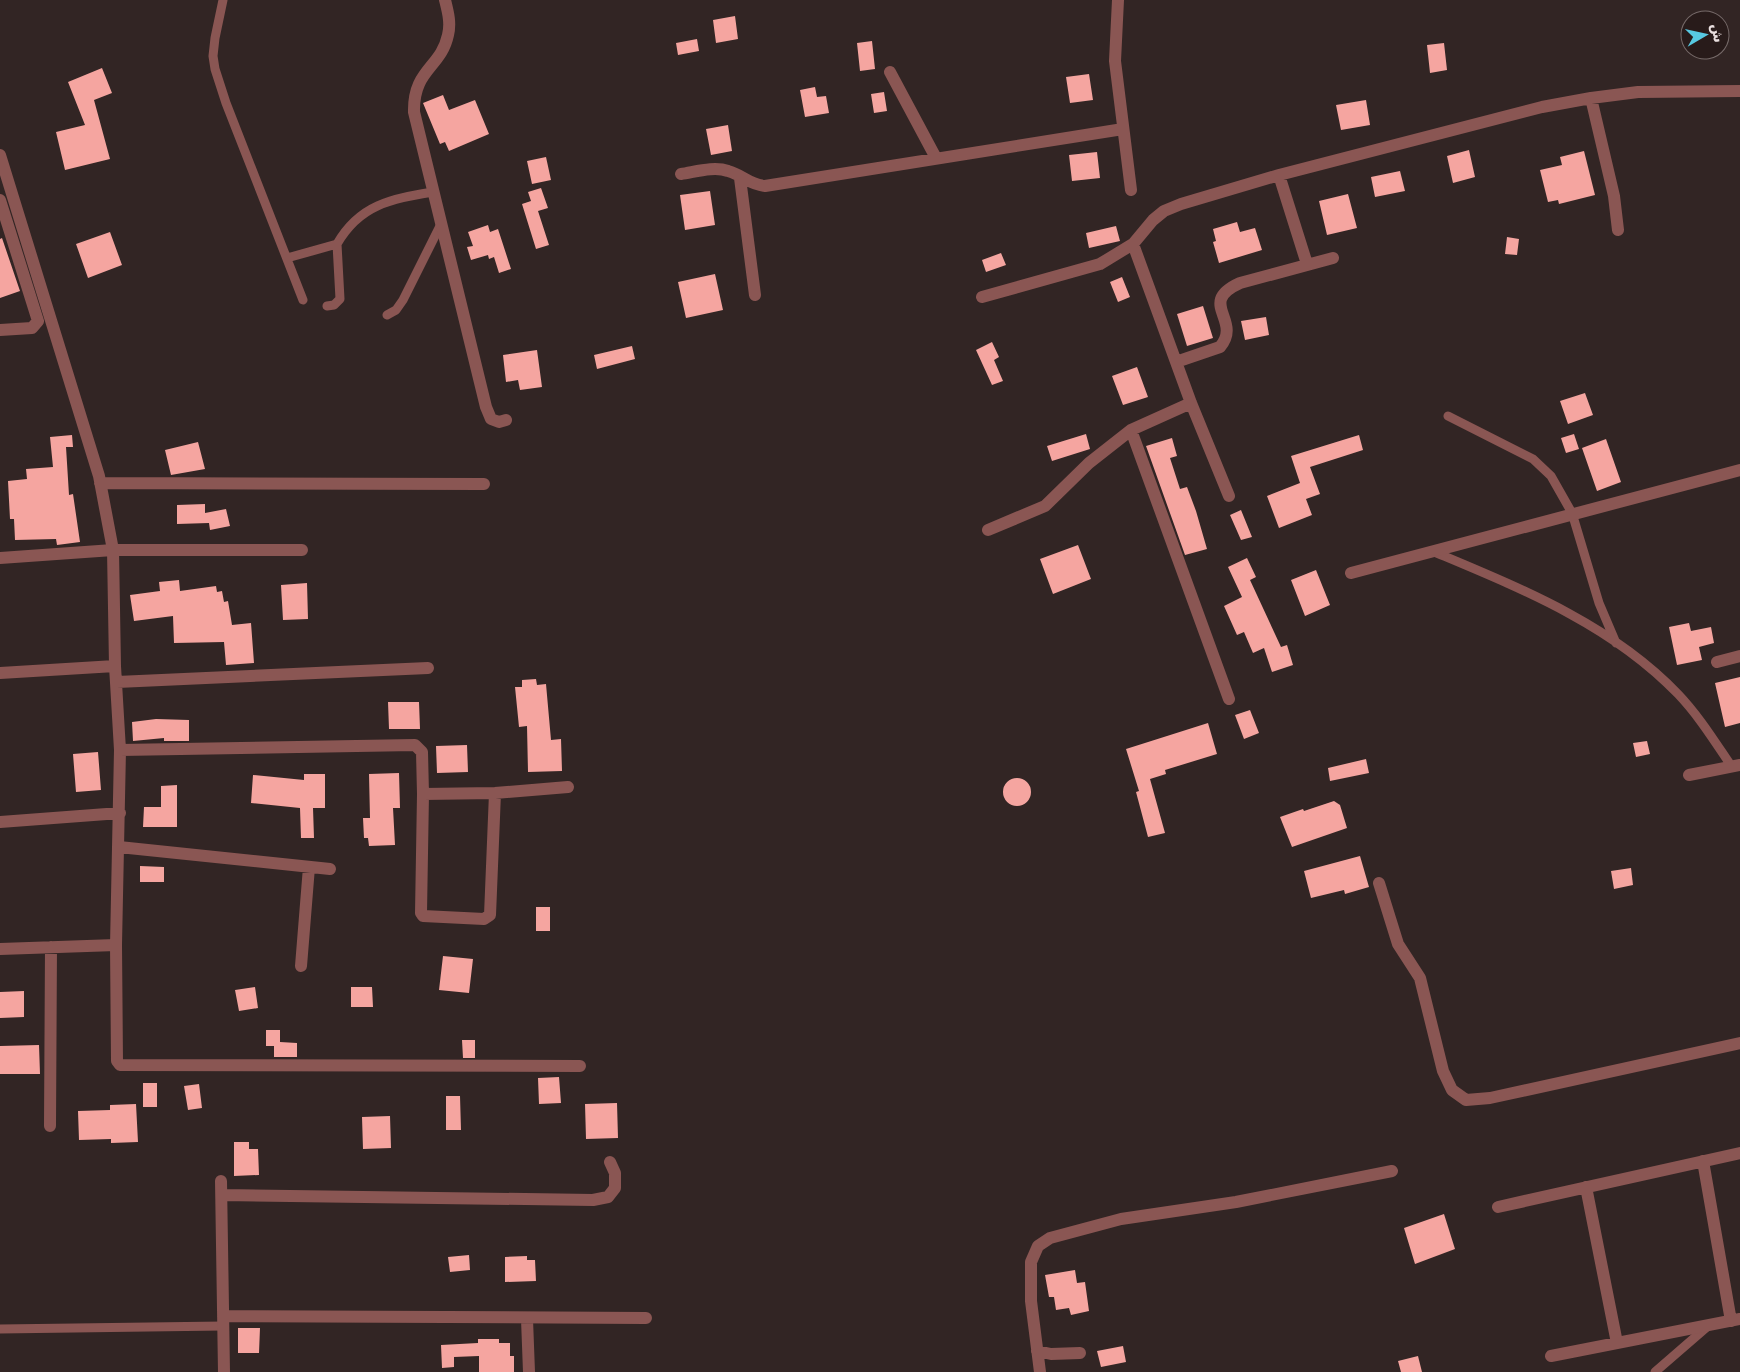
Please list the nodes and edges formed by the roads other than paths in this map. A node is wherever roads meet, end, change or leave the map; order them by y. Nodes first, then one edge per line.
1 (224, 0) edge
2 (445, 0) edge
3 (1118, 0) edge
4 (890, 72) dead end
5 (1740, 91) edge
6 (1591, 98) junction
7 (1123, 129) junction
8 (0, 155) edge
9 (936, 158) junction
10 (681, 174) dead end
11 (1279, 175) junction
12 (740, 178) junction
13 (1131, 190) dead end
14 (433, 192) junction
15 (0, 200) edge
16 (441, 224) junction
17 (1618, 230) dead end
18 (337, 244) junction
19 (1133, 244) junction
20 (287, 258) junction
21 (1333, 258) dead end
22 (1307, 264) junction
23 (754, 295) dead end
24 (982, 297) dead end
25 (303, 300) dead end
26 (327, 306) dead end
27 (387, 315) dead end
28 (0, 330) edge
29 (1176, 362) junction
30 (1191, 403) junction
31 (1448, 416) dead end
32 (506, 420) dead end
33 (1131, 430) junction
34 (1740, 470) edge
35 (100, 483) junction
36 (484, 484) dead end
37 (1230, 496) dead end
38 (1572, 513) junction
39 (988, 530) dead end
40 (113, 550) junction
41 (302, 550) dead end
42 (1432, 551) junction
43 (0, 558) edge
44 (1351, 573) dead end
45 (1616, 643) junction
46 (1740, 656) edge
47 (1717, 662) dead end
48 (115, 666) junction
49 (428, 668) dead end
50 (0, 673) edge
51 (117, 682) junction
52 (1229, 699) dead end
53 (120, 750) junction
54 (1736, 766) edge
55 (1689, 775) dead end
56 (568, 787) dead end
57 (495, 793) junction
58 (423, 794) junction
59 (120, 813) junction
60 (0, 822) edge
61 (119, 847) junction
62 (310, 867) junction
63 (330, 869) dead end
64 (1379, 883) dead end
65 (116, 945) junction
66 (51, 947) junction
67 (0, 949) edge
68 (300, 966) dead end
69 (1740, 1043) edge
70 (580, 1066) dead end
71 (50, 1126) dead end
72 (1740, 1153) edge
73 (1703, 1161) junction
74 (610, 1162) dead end
75 (1392, 1171) dead end
76 (221, 1181) dead end
77 (1586, 1187) junction
78 (222, 1195) junction
79 (1498, 1207) dead end
80 (646, 1318) dead end
81 (527, 1319) junction
82 (1736, 1320) edge
83 (223, 1321) junction
84 (1708, 1326) junction
85 (0, 1329) edge
86 (1617, 1343) junction
87 (1037, 1351) junction
88 (1080, 1354) dead end
89 (1551, 1356) dead end
90 (224, 1372) edge
91 (529, 1372) edge
92 (1040, 1372) edge
93 (1655, 1372) edge

1 - 20 lane
2 - 14 street
3 - 7 street
4 - 9 street
5 - 6 street
6 - 11 street
6 - 17 street
7 - 9 street
7 - 13 street
8 - 35 street
9 - 12 street
10 - 12 street
11 - 19 street
11 - 22 street
12 - 23 street
14 - 16 street
14 - 18 lane
15 - 28 street
16 - 27 lane
16 - 32 street
18 - 20 lane
18 - 26 lane
19 - 24 street
19 - 29 street
20 - 25 lane
21 - 22 street
22 - 29 street
29 - 30 street
30 - 33 street
30 - 37 street
31 - 38 lane
33 - 39 street
33 - 52 street
34 - 38 street
35 - 36 street
35 - 40 street
38 - 42 street
38 - 45 lane
40 - 41 street
40 - 43 street
40 - 48 street
42 - 44 street
42 - 45 lane
45 - 54 lane
46 - 47 street
48 - 50 street
48 - 51 street
49 - 51 street
51 - 53 street
53 - 58 street
53 - 59 street
54 - 55 street
56 - 57 street
57 - 58 street
57 - 58 street
59 - 60 street
59 - 61 street
61 - 62 street
61 - 65 street
62 - 63 street
62 - 68 street
64 - 69 street
65 - 66 street
65 - 70 street
66 - 67 street
66 - 71 street
72 - 73 street
73 - 77 street
73 - 82 street
74 - 78 street
75 - 87 street
76 - 78 street
77 - 79 street
77 - 86 street
78 - 83 street
80 - 81 street
81 - 83 street
81 - 91 street
82 - 84 street
83 - 85 lane
83 - 90 street
84 - 86 street
84 - 93 lane
86 - 89 street
87 - 88 street
87 - 92 street

